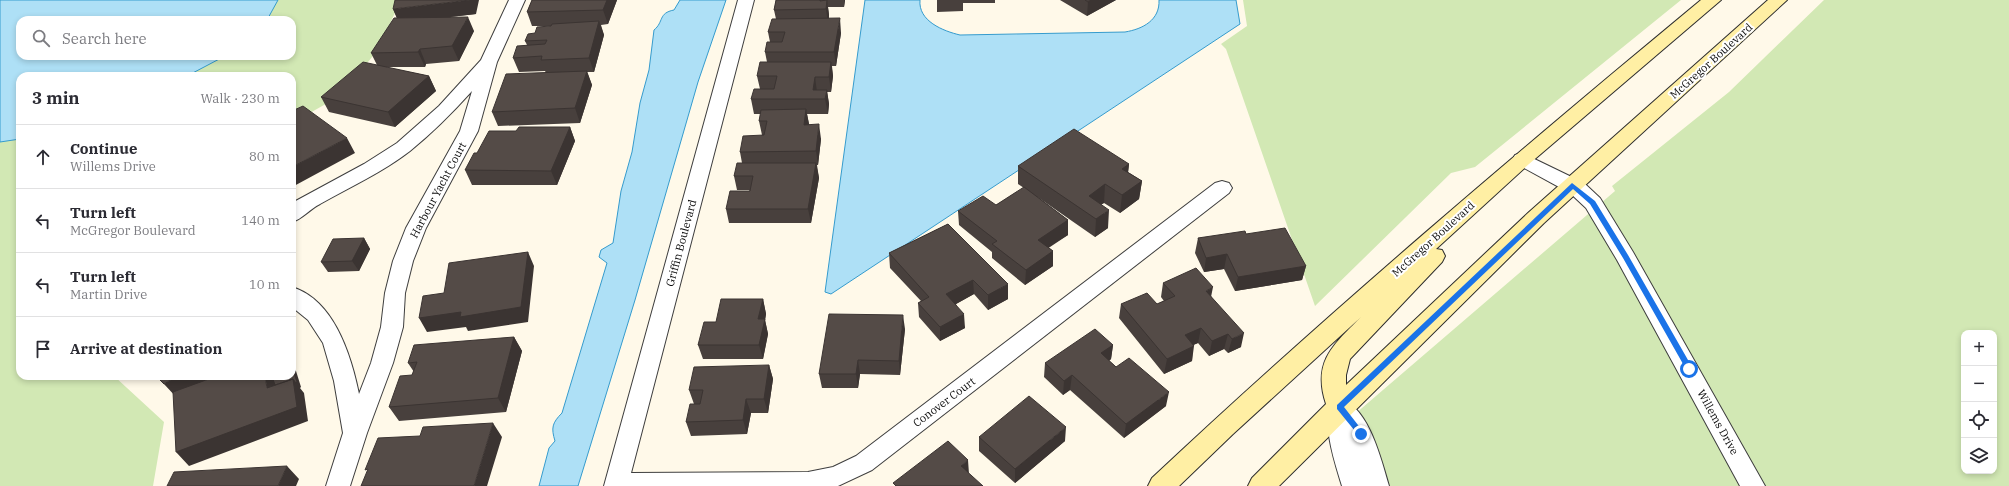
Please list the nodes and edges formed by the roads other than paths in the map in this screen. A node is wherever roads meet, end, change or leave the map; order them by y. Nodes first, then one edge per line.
1 (517, 0) edge
2 (746, 0) edge
3 (1712, 0) edge
4 (1778, 0) edge
5 (489, 62) junction
6 (1522, 158) junction
7 (1572, 185) junction
8 (1222, 188) dead end
9 (296, 211) edge
10 (1442, 230) junction
11 (296, 298) edge
12 (1340, 407) junction
13 (355, 433) junction
14 (616, 485) edge
15 (338, 486) edge
16 (1161, 486) edge
17 (1261, 486) edge
18 (1354, 486) edge
19 (1377, 486) edge
20 (1753, 486) edge

1 - 5 street, Harbour Yacht Court
2 - 14 street, Griffin Boulevard
3 - 6 main road, McGregor Boulevard
4 - 7 main road, McGregor Boulevard
5 - 9 street, Harbour Yacht Court
5 - 13 street, Harbour Yacht Court
6 - 7 street, Willems Drive
6 - 10 main road, McGregor Boulevard
7 - 12 main road, McGregor Boulevard
7 - 20 street, Willems Drive
8 - 14 street, Conover Court
10 - 12 main road
10 - 16 main road, McGregor Boulevard
11 - 13 street, Harbour Yacht Court
12 - 17 main road, McGregor Boulevard
12 - 18 street
12 - 19 street
13 - 15 street, Harbour Yacht Court

